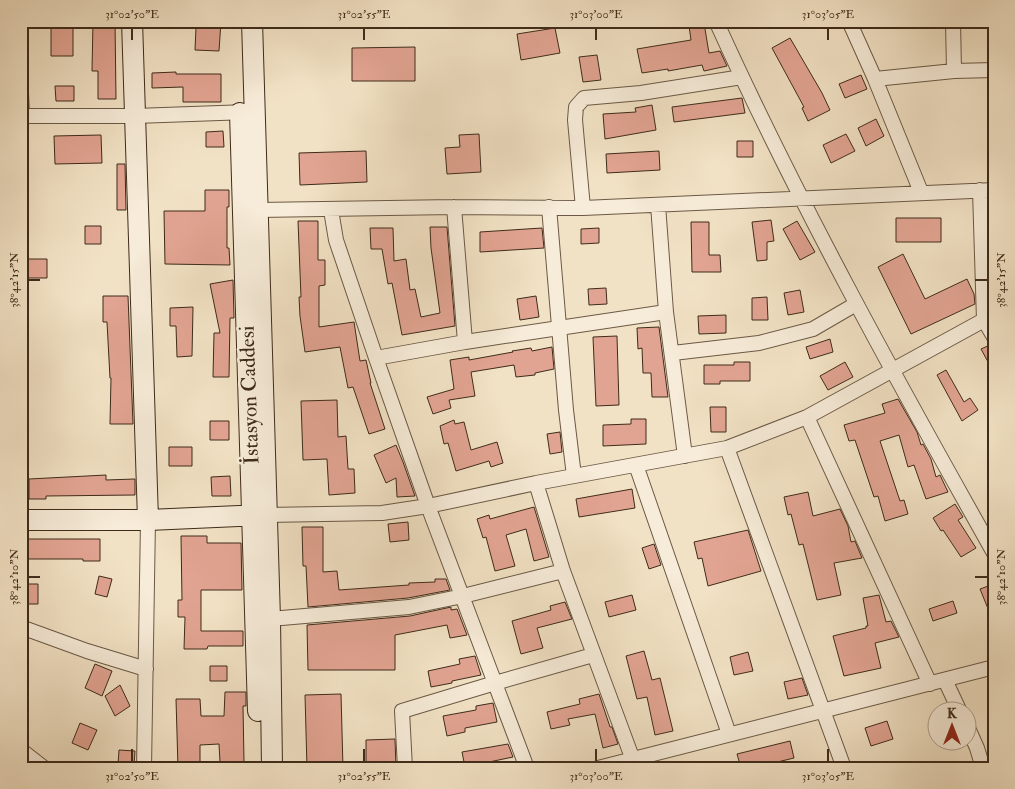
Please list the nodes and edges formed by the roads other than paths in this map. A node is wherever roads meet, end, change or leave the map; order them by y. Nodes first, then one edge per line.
1 (132, 21) edge
2 (290, 21) edge
3 (716, 21) edge
4 (849, 21) edge
5 (953, 21) edge
6 (248, 22) edge
7 (994, 70) edge
8 (954, 71) junction
9 (742, 78) junction
10 (875, 78) junction
11 (21, 93) edge
12 (247, 112) junction
13 (22, 116) edge
14 (136, 116) junction
15 (987, 190) edge
16 (921, 192) junction
17 (801, 198) junction
18 (658, 205) junction
19 (454, 207) junction
20 (549, 207) junction
21 (582, 208) junction
22 (258, 210) junction
23 (331, 210) junction
24 (856, 304) junction
25 (666, 312) junction
26 (989, 320) edge
27 (560, 327) junction
28 (994, 337) edge
29 (465, 342) junction
30 (673, 353) junction
31 (376, 358) junction
32 (891, 370) junction
33 (807, 417) junction
34 (727, 448) junction
35 (685, 456) junction
36 (636, 465) junction
37 (574, 476) junction
38 (536, 483) junction
39 (428, 506) junction
40 (259, 515) junction
41 (21, 520) edge
42 (148, 520) junction
43 (994, 554) edge
44 (563, 571) junction
45 (463, 596) junction
46 (270, 619) junction
47 (21, 627) edge
48 (593, 656) junction
49 (994, 667) edge
50 (146, 669) junction
51 (945, 680) junction
52 (495, 683) junction
53 (930, 684) junction
54 (955, 702) edge
55 (823, 710) junction
56 (729, 734) junction
57 (978, 752) edge
58 (25, 758) edge
59 (633, 760) junction
60 (44, 768) edge
61 (144, 768) edge
62 (259, 768) edge
63 (272, 768) edge
64 (406, 768) edge
65 (527, 768) edge
66 (598, 768) edge
67 (844, 768) edge
68 (982, 768) edge

1 - 14 main road
2 - 6 lane
3 - 9 street
4 - 10 street
5 - 8 street
6 - 12 main road, İstasyon Caddesi
7 - 8 street
8 - 10 street
9 - 17 street
9 - 21 street
10 - 16 street
11 - 13 street
12 - 14 street
12 - 22 main road
12 - 40 main road, İstasyon Caddesi
13 - 14 street
14 - 42 main road
15 - 16 street
15 - 26 street
16 - 17 street
17 - 18 street
17 - 24 street
18 - 21 street
18 - 25 street
19 - 20 street
19 - 23 street
19 - 29 street
20 - 21 street
20 - 27 street
22 - 23 street
22 - 40 main road
23 - 31 street
24 - 30 street
24 - 32 street
25 - 27 street
25 - 30 street
26 - 28 street
26 - 32 street
27 - 29 street
27 - 37 street
29 - 31 street
30 - 35 street
31 - 39 street
32 - 33 street
32 - 43 street
33 - 34 street
33 - 53 street
34 - 35 street
34 - 55 street
35 - 36 street
36 - 37 street
36 - 56 street
37 - 38 street
38 - 39 street
38 - 44 street
39 - 40 street
39 - 45 street
40 - 42 main road
40 - 46 main road
40 - 62 main road, İstasyon Caddesi
41 - 42 main road
42 - 50 street
44 - 45 street
44 - 48 street
45 - 46 street
45 - 52 street
46 - 63 main road
47 - 50 street
48 - 52 street
48 - 59 street
49 - 51 street
50 - 61 street
51 - 53 street
51 - 54 street
52 - 64 street
52 - 65 street
53 - 55 street
55 - 56 street
55 - 67 street
56 - 59 street
57 - 68 street
58 - 60 street
59 - 66 street

